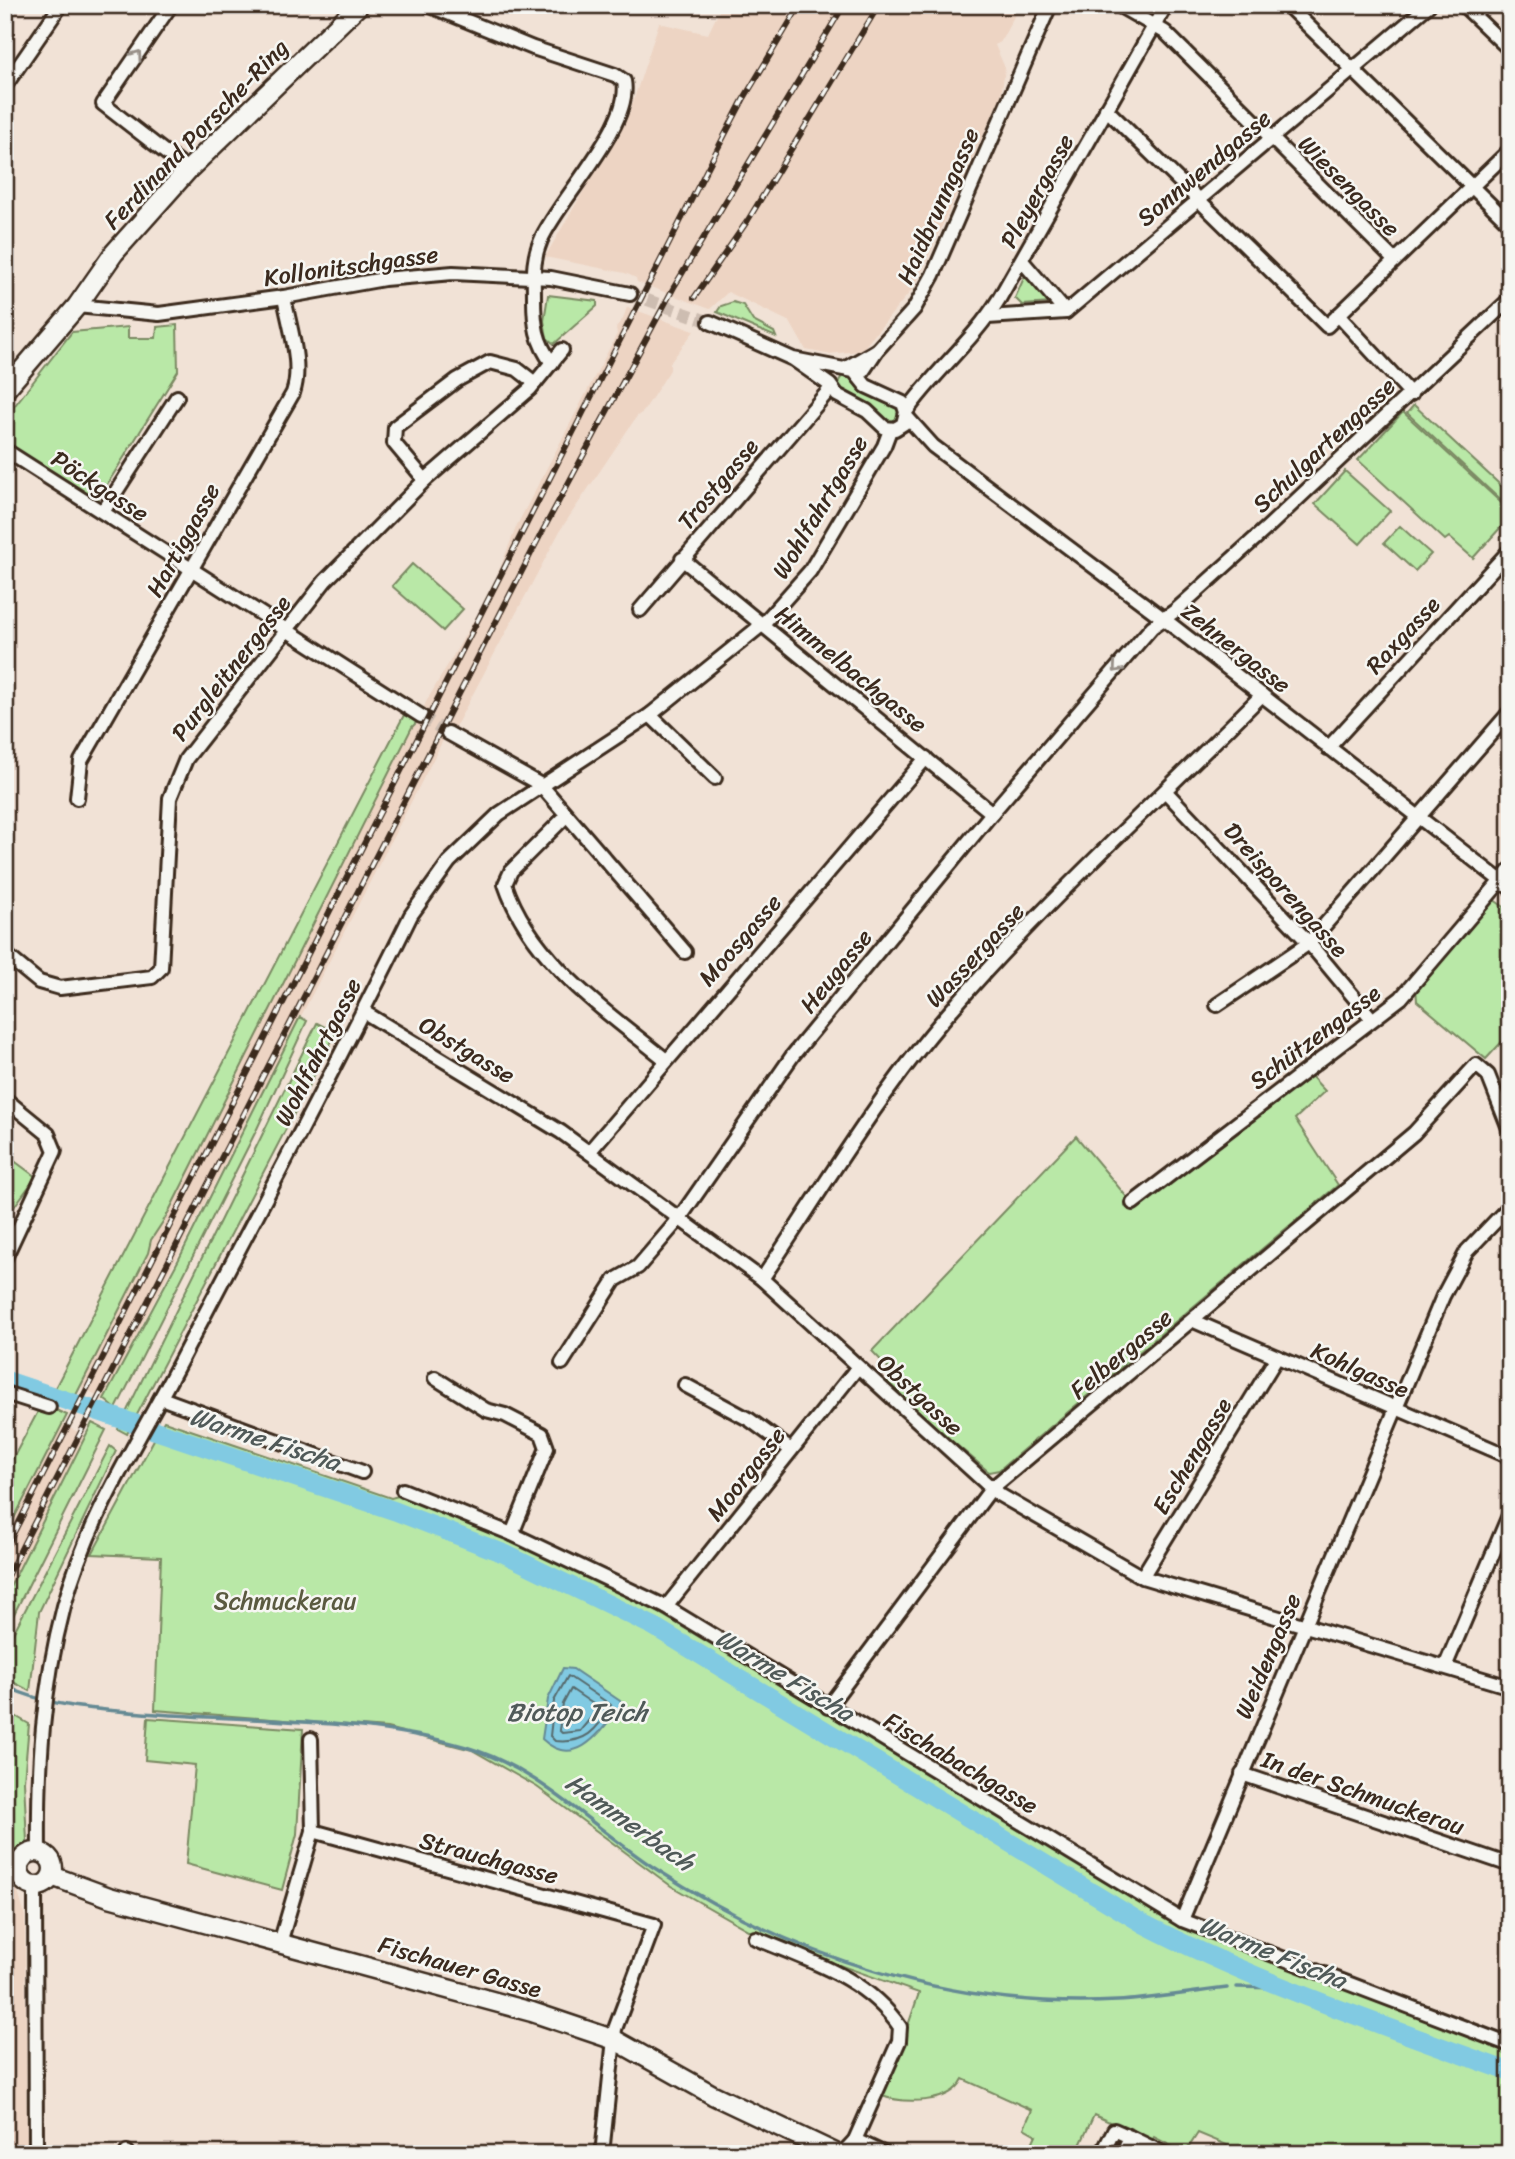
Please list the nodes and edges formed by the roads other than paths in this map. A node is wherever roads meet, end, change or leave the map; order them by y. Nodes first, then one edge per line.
1 (61, 5) edge
2 (172, 5) edge
3 (359, 5) edge
4 (428, 5) edge
5 (1050, 5) edge
6 (1118, 5) edge
7 (1166, 5) edge
8 (1287, 5) edge
9 (1429, 5) edge
10 (1463, 5) edge
11 (1154, 24) junction
12 (1510, 50) edge
13 (11, 64) edge
14 (1353, 72) junction
15 (5, 86) edge
16 (1106, 109) junction
17 (1272, 140) junction
18 (1510, 149) edge
19 (188, 170) junction
20 (1470, 186) junction
21 (1199, 199) junction
22 (1510, 224) edge
23 (1394, 260) junction
24 (1023, 261) junction
25 (533, 276) junction
26 (630, 294) tunnel mouth
27 (284, 297) junction
28 (1510, 299) edge
29 (77, 306) junction
30 (1066, 312) junction
31 (1338, 315) junction
32 (988, 317) junction
33 (710, 322) tunnel mouth
34 (562, 350) dead end
35 (877, 350) junction
36 (793, 359) junction
37 (552, 363) junction
38 (843, 369) junction
39 (859, 377) junction
40 (536, 383) junction
41 (830, 386) junction
42 (5, 390) edge
43 (1411, 394) junction
44 (177, 397) dead end
45 (904, 410) junction
46 (892, 429) junction
47 (933, 446) junction
48 (5, 450) edge
49 (425, 480) junction
50 (103, 512) junction
51 (1510, 550) edge
52 (682, 559) junction
53 (192, 572) junction
54 (640, 610) dead end
55 (1164, 619) junction
56 (763, 624) junction
57 (287, 633) junction
58 (1262, 695) junction
59 (1510, 712) edge
60 (650, 715) junction
61 (421, 716) tunnel mouth
62 (448, 733) tunnel mouth
63 (1328, 748) junction
64 (926, 758) junction
65 (715, 778) dead end
66 (541, 785) junction
67 (1166, 792) junction
68 (77, 798) dead end
69 (992, 813) junction
70 (566, 816) junction
71 (1417, 817) junction
72 (1510, 870) edge
73 (1505, 884) edge
74 (1308, 943) junction
75 (684, 952) dead end
76 (5, 954) edge
77 (1217, 1005) dead end
78 (364, 1012) junction
79 (1372, 1019) junction
80 (666, 1060) junction
81 (5, 1099) edge
82 (1510, 1131) edge
83 (589, 1152) junction
84 (1133, 1203) dead end
85 (1510, 1206) edge
86 (679, 1219) junction
87 (5, 1258) edge
88 (762, 1279) junction
89 (1194, 1321) junction
90 (1277, 1357) junction
91 (562, 1363) dead end
92 (858, 1367) junction
93 (435, 1378) dead end
94 (685, 1385) dead end
95 (5, 1393) edge
96 (161, 1398) junction
97 (49, 1407) dead end
98 (1395, 1409) junction
99 (791, 1450) junction
100 (1510, 1457) edge
101 (362, 1472) dead end
102 (991, 1489) junction
103 (403, 1490) dead end
104 (1510, 1513) edge
105 (512, 1534) junction
106 (1142, 1577) junction
107 (666, 1606) junction
108 (1303, 1626) junction
109 (1445, 1667) junction
110 (1510, 1687) edge
111 (828, 1707) junction
112 (311, 1739) dead end
113 (1242, 1774) junction
114 (313, 1831) junction
115 (38, 1852) junction
116 (1510, 1865) edge
117 (12, 1870) edge
118 (52, 1876) junction
119 (35, 1887) junction
120 (1182, 1920) junction
121 (755, 1938) dead end
122 (280, 1943) junction
123 (615, 2040) junction
124 (1510, 2045) edge
125 (1129, 2137) junction
126 (855, 2140) junction
127 (36, 2154) edge
128 (602, 2154) edge
129 (837, 2154) edge
130 (842, 2154) edge
131 (886, 2154) edge
132 (1102, 2154) edge
133 (1122, 2154) edge
134 (1165, 2154) edge

1 - 13 street
19 -> 2 street
3 - 19 main road, Ferdinand Porsche-Ring
4 - 25 street
5 - 35 street, Haidbrunngasse
6 - 11 street, Wiesengasse
7 - 11 street, Pleyergasse
8 - 14 street
9 - 14 street, Sonnwendgasse
10 - 12 street
11 - 16 street, Pleyergasse
11 - 17 street, Wiesengasse
13 - 15 street
14 - 17 street, Sonnwendgasse
14 - 20 street
16 - 21 street
16 - 24 street, Pleyergasse
17 - 21 street, Sonnwendgasse
17 - 23 street, Wiesengasse
18 - 20 street
19 - 29 main road, Ferdinand Porsche-Ring
20 - 22 street
20 - 23 street
21 - 30 street, Sonnwendgasse
21 - 31 street
23 - 31 street
24 - 30 street
24 - 32 street, Pleyergasse
25 - 26 street, Kollonitschgasse
25 - 27 street, Kollonitschgasse
25 - 37 street
27 - 29 street, Kollonitschgasse
27 - 53 street, Hartiggasse
28 - 43 street, Schulgartengasse
29 - 42 main road, Ferdinand Porsche-Ring
30 - 32 street
31 - 43 street
32 - 45 street, Pleyergasse
33 - 36 street
34 - 37 street, Purgleitnergasse
35 - 38 street, Haidbrunngasse
35 - 39 street, Haidbrunngasse
36 - 38 street
36 - 41 street
37 - 40 street, Purgleitnergasse
38 - 39 street
38 - 41 street, Trostgasse
39 - 45 street
40 - 49 street, Purgleitnergasse
40 - 49 street
41 - 46 street, Zehnergasse
41 - 52 street, Trostgasse
43 - 55 street, Schulgartengasse
44 - 50 street
45 - 46 street, Wohlfahrtgasse
45 - 47 street, Zehnergasse
46 - 47 street, Zehnergasse
46 - 56 street, Wohlfahrtgasse
47 - 55 street, Zehnergasse
48 - 50 street, Pöckgasse
49 - 57 street, Purgleitnergasse
50 - 53 street, Pöckgasse
51 - 63 street, Raxgasse
52 - 54 street, Trostgasse
52 - 56 street, Himmelbachgasse
53 - 57 street, Pöckgasse
53 - 68 street, Hartiggasse
55 - 58 street, Zehnergasse
55 -> 69 street, Heugasse
56 - 60 street, Wohlfahrtgasse
56 - 64 street, Himmelbachgasse
57 - 61 street, Pöckgasse
57 - 76 street, Purgleitnergasse
58 - 63 street, Zehnergasse
58 - 67 street, Wassergasse
59 - 71 street
60 - 65 street
60 - 66 street, Wohlfahrtgasse
62 - 66 street
63 - 71 street, Zehnergasse
64 - 69 street, Himmelbachgasse
64 - 80 street, Moosgasse
66 - 70 street
66 - 78 street, Wohlfahrtgasse
67 - 74 street, Dreisporengasse
67 - 88 street, Wassergasse
69 - 86 street, Heugasse
70 - 75 street
70 - 80 street
71 - 73 street, Zehnergasse
71 - 74 street
72 - 73 street, Schützengasse
73 - 79 street, Schützengasse
74 - 77 street
74 - 79 street, Dreisporengasse
78 - 83 street, Obstgasse
78 - 96 street, Wohlfahrtgasse
79 - 84 street, Schützengasse
80 - 83 street, Moosgasse
81 - 87 street
82 - 89 street, Felbergasse
83 - 86 street, Obstgasse
85 - 98 street, Weidengasse
86 - 88 street, Obstgasse
86 - 91 street, Heugasse
88 - 92 street, Obstgasse
89 - 90 street, Kohlgasse
89 - 102 street, Felbergasse
90 - 98 street, Kohlgasse
90 - 106 street, Eschengasse
92 - 99 street, Moorgasse
92 - 102 street, Obstgasse
93 - 105 street
94 - 99 street
95 - 97 street
96 - 101 street
96 - 115 street, Wohlfahrtgasse
98 - 100 street, Kohlgasse
98 - 108 street, Weidengasse
99 - 107 street, Moorgasse
102 - 106 street, Obstgasse
102 - 111 street, Felbergasse
103 - 105 street, Fischabachgasse
104 - 109 street
105 - 107 street, Fischabachgasse
106 - 108 street, Obstgasse
107 - 111 street, Fischabachgasse
108 - 109 street, Obstgasse
108 - 113 street, Weidengasse
109 - 110 street, Obstgasse
111 - 120 street, Fischabachgasse
112 - 114 street
113 - 116 street, In der Schmuckerau
113 - 120 street, Weidengasse
114 - 122 street
114 - 123 street, Strauchgasse
115 - 117 main road
115 - 118 main road
117 - 119 main road
118 - 119 main road
118 - 122 main road, Fischauer Gasse
119 - 127 street
120 - 124 street, Fischabachgasse
121 - 126 street
122 - 123 main road, Fischauer Gasse
123 - 128 street
123 - 129 main road, Fischauer Gasse
125 - 132 street
125 - 133 street
125 - 134 street
126 - 130 street
126 - 131 street

